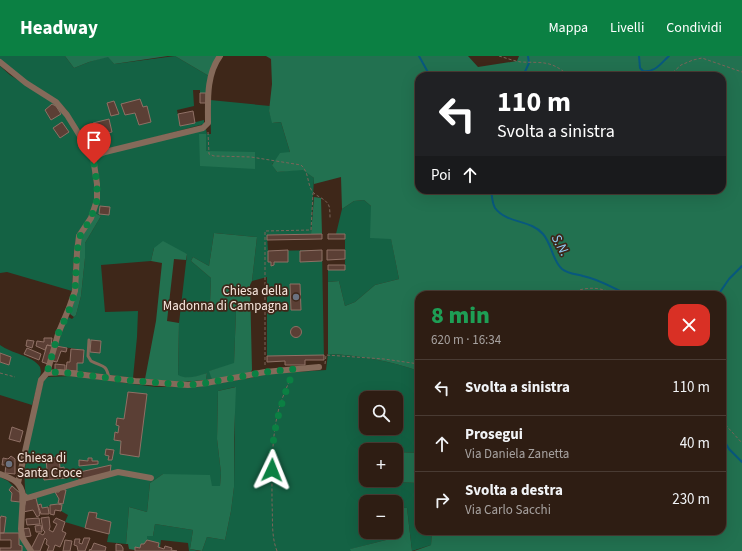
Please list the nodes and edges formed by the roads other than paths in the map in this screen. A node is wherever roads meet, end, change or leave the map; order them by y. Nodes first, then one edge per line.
1 (220, 56) edge
2 (0, 62) edge
3 (92, 157) junction
4 (89, 340) dead end
5 (319, 367) road end
6 (47, 373) junction
7 (109, 378) junction
8 (0, 474) edge
9 (151, 478) dead end
10 (18, 483) junction
11 (23, 495) junction
12 (32, 551) edge

1 - 3 street
2 - 3 street
3 - 6 street
4 - 7 lane
5 - 7 street
6 - 7 street
6 - 10 street
8 - 10 street
9 - 11 street
10 - 11 street
11 - 12 street

